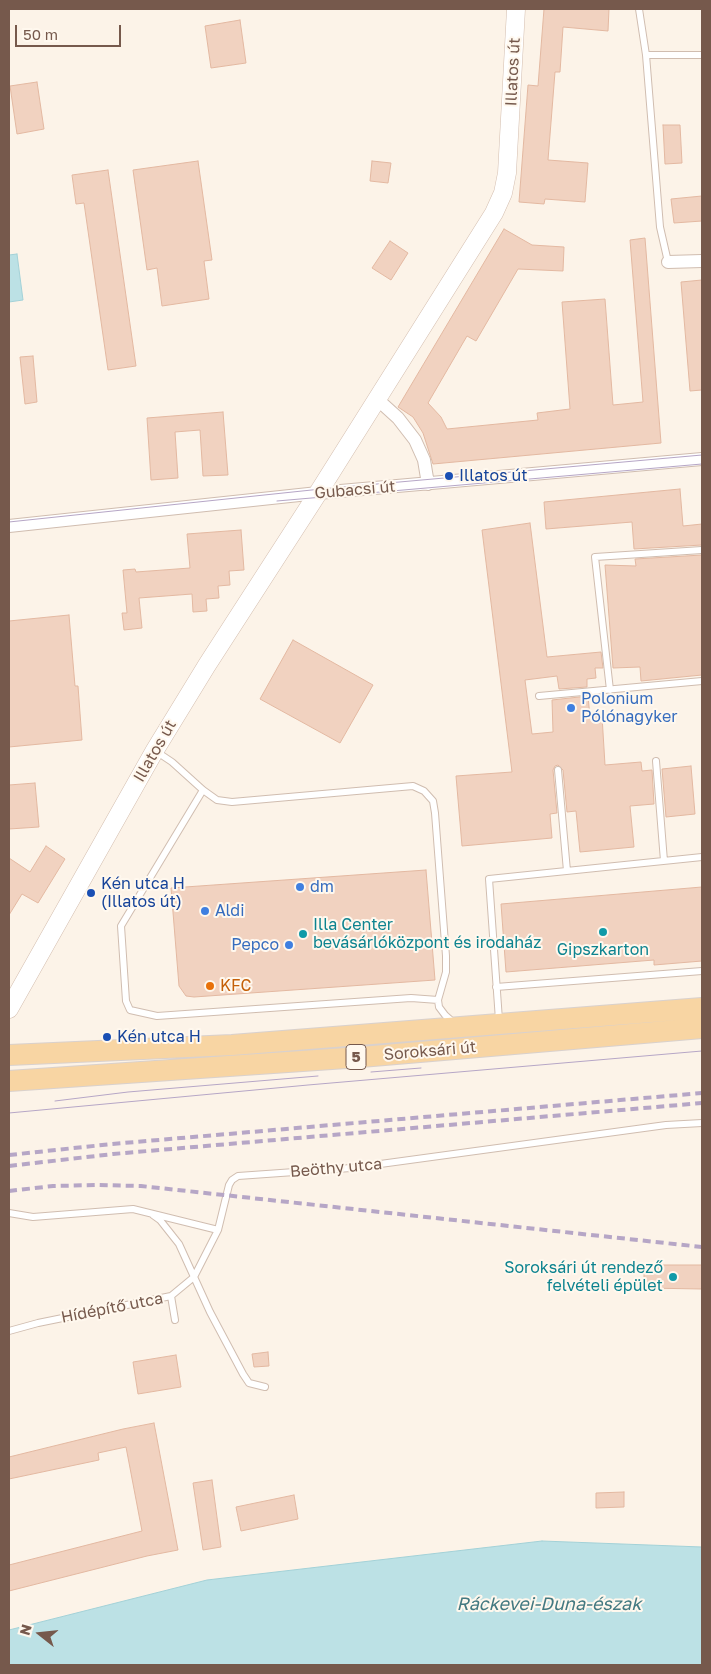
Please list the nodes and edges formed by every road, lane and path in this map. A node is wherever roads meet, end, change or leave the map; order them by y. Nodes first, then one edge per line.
1 (516, 9) edge
2 (639, 9) edge
3 (646, 55) junction
4 (702, 55) edge
5 (702, 261) edge
6 (668, 262) joint
7 (377, 399) junction
8 (702, 459) edge
9 (428, 484) junction
10 (318, 493) junction
11 (9, 526) edge
12 (702, 550) edge
13 (702, 681) edge
14 (610, 690) junction
15 (539, 696) dead end
16 (155, 750) junction
17 (656, 761) dead end
18 (558, 770) dead end
19 (203, 790) junction
20 (702, 857) edge
21 (664, 861) junction
22 (566, 871) junction
23 (702, 971) edge
24 (496, 987) junction
25 (438, 1000) junction
26 (702, 1008) edge
27 (9, 1009) edge
28 (499, 1024) junction
29 (462, 1027) junction
30 (702, 1028) edge
31 (9, 1055) edge
32 (11, 1077) edge
33 (702, 1123) edge
34 (148, 1212) junction
35 (9, 1213) edge
36 (218, 1230) junction
37 (194, 1277) junction
38 (171, 1296) junction
39 (176, 1320) dead end
40 (9, 1331) edge
41 (265, 1387) dead end

1 - 7 street, Illatos út
2 - 3 lane
3 - 4 lane
3 - 6 lane
5 - 6 street
7 - 9 street
7 - 10 street, Illatos út
8 - 9 street, Gubacsi út
9 - 10 street, Gubacsi út
10 - 11 street, Gubacsi út
10 - 16 street, Illatos út
12 - 14 lane
13 - 14 lane
14 - 15 lane
16 - 19 lane
16 - 27 street, Illatos út
17 - 21 lane
18 - 22 lane
19 - 25 lane
19 - 25 lane
20 - 21 lane
21 - 22 lane
22 - 24 lane
23 - 24 lane
24 - 28 lane
25 - 29 lane
26 - 28 main road, Soroksári út / 5
28 - 29 main road, Soroksári út / 5
29 - 31 main road, Soroksári út / 5
30 - 32 main road, Soroksári út / 5
33 - 36 lane, Beöthy utca
34 - 35 lane
34 - 36 lane
34 - 37 lane
36 - 37 lane, Beöthy utca
37 - 38 lane, Hídépítő utca
37 - 41 lane
38 - 39 lane
38 - 40 lane, Hídépítő utca

